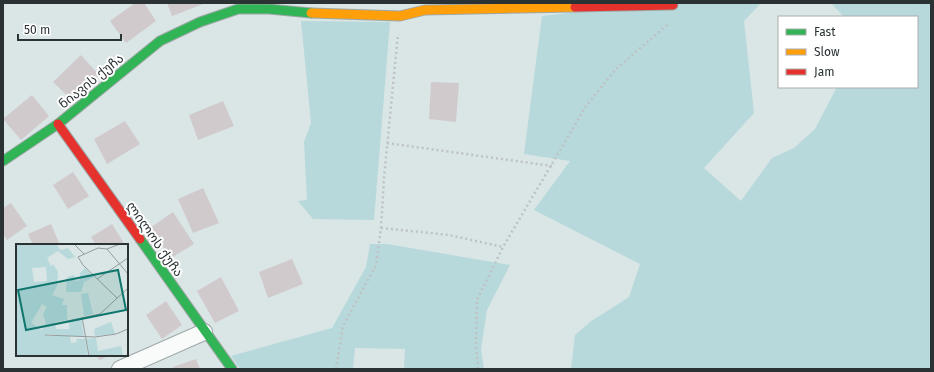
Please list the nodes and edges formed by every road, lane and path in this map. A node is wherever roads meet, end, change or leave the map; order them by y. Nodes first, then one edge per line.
1 (673, 6) joint
2 (408, 11) edge
3 (58, 124) junction
4 (387, 143) junction
5 (3, 161) edge
6 (552, 166) junction
7 (381, 228) junction
8 (503, 248) junction
9 (204, 332) junction
10 (120, 369) edge
11 (232, 369) edge
12 (336, 369) edge
13 (478, 369) edge

1 - 2 street, ნიავის ქუჩა
1 - 6 path
2 - 3 street, ნიავის ქუჩა
2 - 4 path
3 - 5 street, ნიავის ქუჩა
3 - 9 street, ლილოს ქუჩა
4 - 6 path
4 - 7 path
6 - 8 path
7 - 8 path
7 - 12 path
8 - 13 path
9 - 10 street
9 - 11 street, ლილოს ქუჩა

